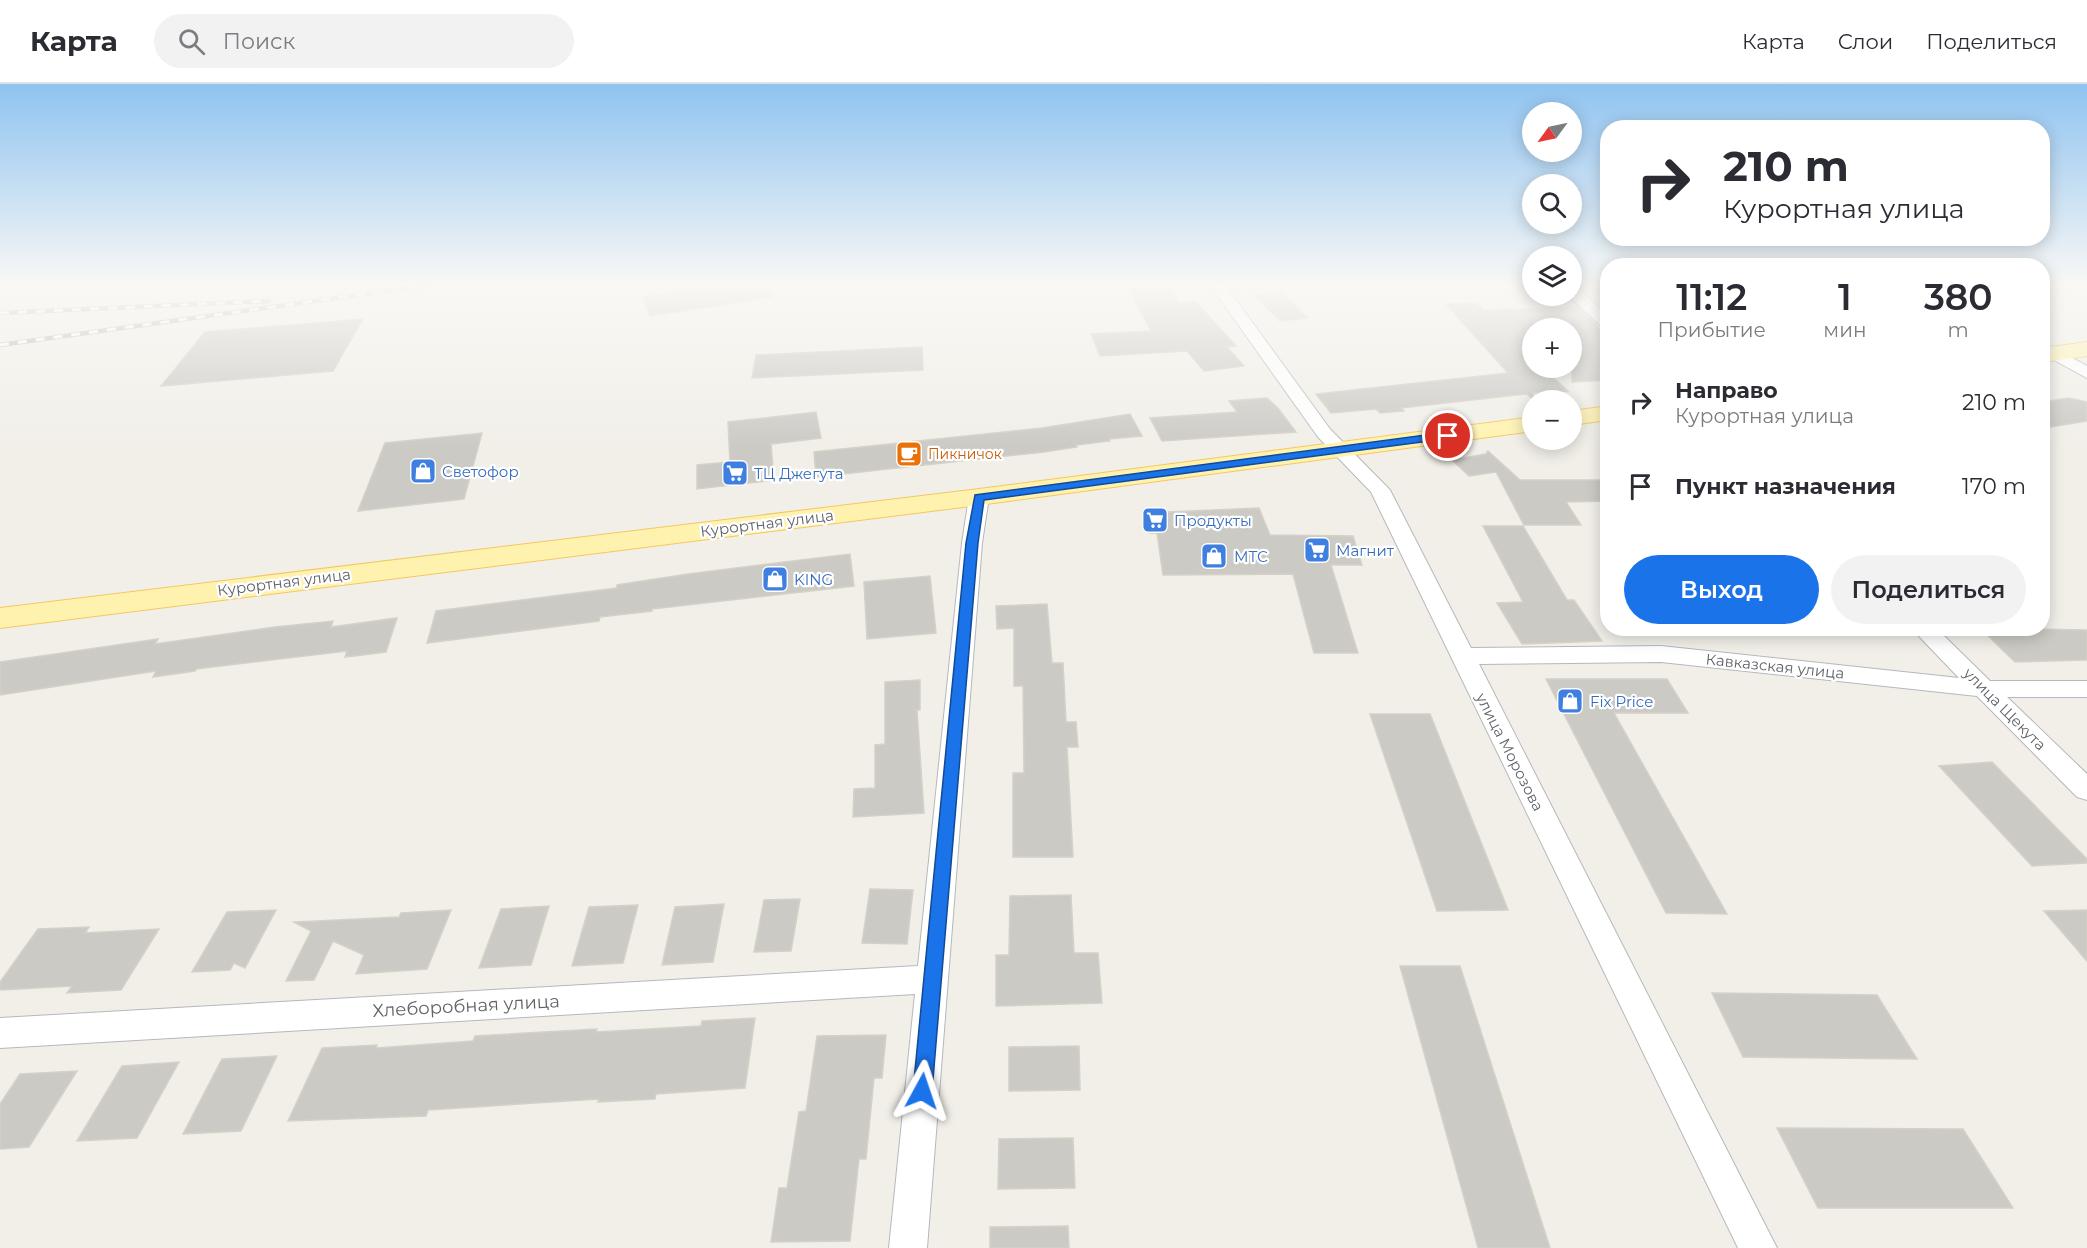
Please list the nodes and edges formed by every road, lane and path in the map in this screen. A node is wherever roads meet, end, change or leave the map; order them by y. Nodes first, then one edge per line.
1 (1256, 339) edge
2 (2087, 350) edge
3 (2050, 352) edge
4 (2050, 354) edge
5 (2087, 373) edge
6 (1600, 414) edge
7 (1582, 417) edge
8 (1522, 426) edge
9 (1342, 451) junction
10 (979, 497) junction
11 (0, 618) edge
12 (1930, 636) edge
13 (1462, 656) junction
14 (1984, 688) junction
15 (2087, 689) edge
16 (2087, 790) edge
17 (933, 979) junction
18 (0, 1033) edge
19 (908, 1248) edge
20 (1758, 1248) edge

1 - 9 street, улица Морозова
2 - 3 main road
4 - 5 street
6 - 7 main road
8 - 9 main road, Курортная улица
9 - 10 main road, Курортная улица
9 - 13 street, улица Морозова
10 - 11 main road, Курортная улица
10 - 17 street
12 - 14 street, улица Щекута
13 - 14 street, Кавказская улица
13 - 20 street, улица Морозова
14 - 15 street, Кавказская улица
14 - 16 street, улица Щекута
17 - 18 street, Хлеборобная улица
17 - 19 street

